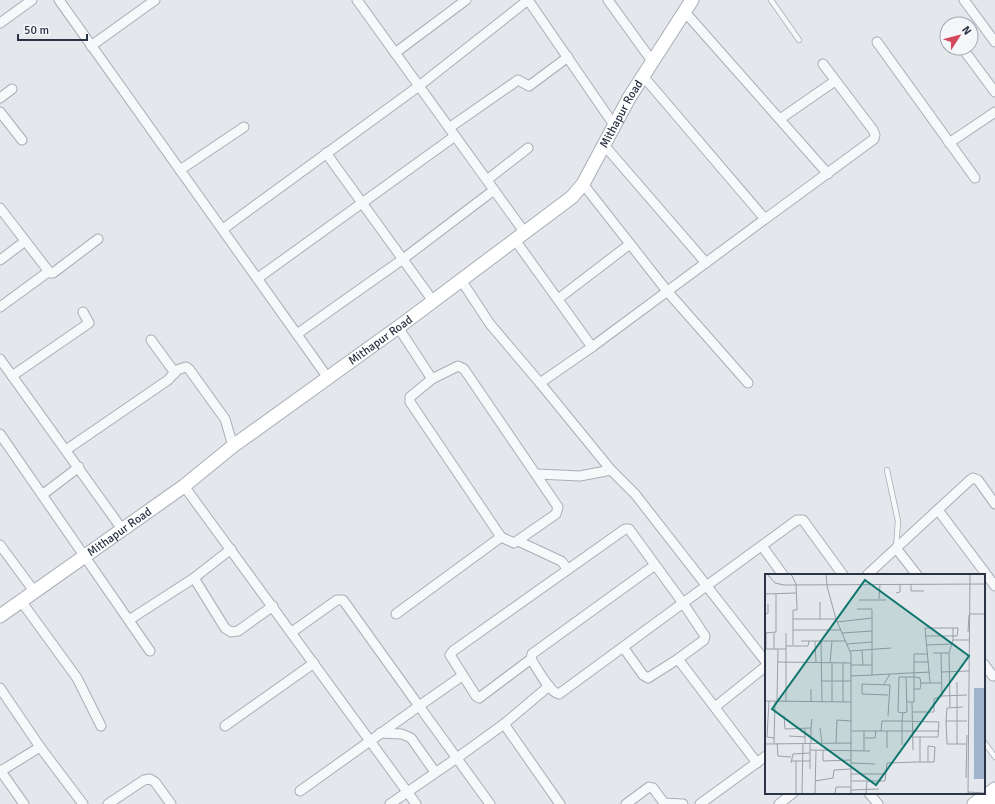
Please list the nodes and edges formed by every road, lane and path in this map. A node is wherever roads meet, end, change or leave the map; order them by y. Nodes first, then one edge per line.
1 (32, 0) edge
2 (60, 0) edge
3 (155, 0) edge
4 (357, 0) edge
5 (466, 0) edge
6 (528, 0) edge
7 (608, 0) edge
8 (692, 0) edge
9 (771, 0) edge
10 (964, 0) edge
11 (684, 11) junction
12 (0, 23) edge
13 (799, 40) dead end
14 (876, 42) dead end
15 (995, 42) edge
16 (91, 46) junction
17 (395, 53) junction
18 (968, 56) edge
19 (568, 57) junction
20 (652, 61) junction
21 (823, 64) dead end
22 (643, 76) junction
23 (835, 81) junction
24 (419, 86) junction
25 (12, 89) dead end
26 (995, 92) edge
27 (0, 98) edge
28 (0, 112) edge
29 (995, 112) edge
30 (780, 119) junction
31 (614, 125) junction
32 (244, 127) dead end
33 (452, 132) junction
34 (22, 140) dead end
35 (949, 143) junction
36 (604, 145) junction
37 (528, 148) dead end
38 (326, 153) junction
39 (180, 170) junction
40 (828, 174) junction
41 (975, 178) dead end
42 (487, 180) junction
43 (583, 184) junction
44 (494, 190) junction
45 (363, 204) junction
46 (0, 208) edge
47 (765, 218) junction
48 (223, 230) junction
49 (520, 237) junction
50 (98, 239) dead end
51 (24, 242) junction
52 (630, 244) junction
53 (403, 259) junction
54 (0, 260) edge
55 (706, 263) junction
56 (48, 272) junction
57 (258, 278) junction
58 (461, 280) junction
59 (667, 292) junction
60 (558, 299) junction
61 (433, 301) junction
62 (0, 307) edge
63 (83, 312) dead end
64 (398, 326) junction
65 (297, 334) junction
66 (151, 340) dead end
67 (592, 347) junction
68 (0, 358) edge
69 (175, 373) junction
70 (12, 376) junction
71 (328, 378) junction
72 (432, 379) junction
73 (540, 383) junction
74 (748, 383) dead end
75 (0, 434) edge
76 (233, 446) junction
77 (66, 450) junction
78 (79, 467) junction
79 (611, 470) junction
80 (887, 470) dead end
81 (537, 474) junction
82 (184, 486) junction
83 (42, 496) junction
84 (995, 504) edge
85 (938, 510) junction
86 (122, 529) junction
87 (502, 537) junction
88 (518, 541) junction
89 (0, 545) edge
90 (762, 546) junction
91 (896, 548) junction
92 (231, 549) junction
93 (84, 556) junction
94 (655, 565) junction
95 (568, 569) junction
96 (782, 574) edge
97 (842, 574) edge
98 (868, 574) edge
99 (916, 574) edge
100 (194, 578) junction
101 (993, 580) edge
102 (706, 587) junction
103 (34, 591) junction
104 (21, 601) junction
105 (683, 604) junction
106 (273, 606) junction
107 (396, 614) dead end
108 (0, 616) edge
109 (129, 620) junction
110 (292, 632) junction
111 (623, 648) junction
112 (150, 651) dead end
113 (531, 659) junction
114 (678, 659) junction
115 (765, 661) edge
116 (314, 663) junction
117 (985, 666) edge
118 (765, 667) edge
119 (462, 676) junction
120 (991, 676) edge
121 (549, 686) junction
122 (0, 688) edge
123 (3, 698) edge
124 (419, 706) junction
125 (715, 707) junction
126 (504, 724) junction
127 (101, 726) dead end
128 (225, 726) dead end
129 (380, 733) junction
130 (370, 740) junction
131 (985, 743) edge
132 (40, 747) junction
133 (765, 757) edge
134 (995, 757) edge
135 (457, 758) junction
136 (757, 763) junction
137 (0, 771) edge
138 (435, 772) junction
139 (995, 789) edge
140 (300, 791) dead end
141 (407, 791) junction
142 (792, 794) edge
143 (870, 794) edge
144 (995, 800) edge
145 (24, 804) edge
146 (82, 804) edge
147 (108, 804) edge
148 (171, 804) edge
149 (390, 804) edge
150 (416, 804) edge
151 (490, 804) edge
152 (560, 804) edge
153 (626, 804) edge
154 (683, 804) edge
155 (700, 804) edge
156 (779, 804) edge
157 (878, 804) edge
158 (974, 804) edge
159 (990, 804) edge

1 - 12 street
2 - 16 street
3 - 16 street
4 - 17 street
5 - 17 street
6 - 19 street
6 - 24 street
7 - 20 street
8 - 11 street, Mithapur Road
9 - 13 lane
10 - 15 street
11 - 20 street, Mithapur Road
11 - 30 street
14 - 35 street
16 - 39 street
17 - 24 street
18 - 26 street
19 - 31 street
19 - 33 street
20 - 22 street, Mithapur Road
21 - 23 street
22 - 31 street, Mithapur Road
22 - 47 street
23 - 30 street
23 - 40 street
24 - 33 street
24 - 38 street
25 - 27 street
28 - 34 street
29 - 35 street
30 - 40 street
31 - 36 street, Mithapur Road
32 - 39 street
33 - 42 street
33 - 45 street
35 - 41 street
36 - 43 street, Mithapur Road
36 - 55 street
37 - 42 street
38 - 45 street
38 - 48 street
39 - 48 street
40 - 47 street
42 - 44 street
43 - 49 street, Mithapur Road
43 - 52 street
44 - 49 street
44 - 53 street
45 - 53 street
45 - 57 street
46 - 51 street
47 - 55 street
48 - 57 street
49 - 58 street, Mithapur Road
49 - 60 street
50 - 56 street
51 - 54 street
51 - 56 street
52 - 59 street
52 - 60 street
53 - 61 street
53 - 65 street
55 - 59 street
56 - 62 street
57 - 65 street
58 - 61 street, Mithapur Road
58 - 73 street
59 - 67 street
59 - 74 street
60 - 67 street
61 - 64 street, Mithapur Road
63 - 70 street
64 - 71 street, Mithapur Road
64 - 72 street
65 - 71 street
66 - 69 street
67 - 73 street
68 - 70 street
69 - 76 street
69 - 77 street
70 - 77 street
71 - 76 street, Mithapur Road
72 - 81 street
72 - 87 street
73 - 79 street
75 - 83 street
76 - 82 street, Mithapur Road
77 - 78 street
78 - 83 street
78 - 86 street
79 - 81 street
79 - 102 street
80 - 91 lane
81 - 88 street
82 - 86 street, Mithapur Road
82 - 92 street
83 - 93 street
84 - 85 street
85 - 91 street
85 - 101 street
86 - 93 street, Mithapur Road
87 - 88 street
87 - 107 street
88 - 95 street
89 - 103 street
90 - 96 street
90 - 97 street
90 - 102 street
91 - 98 street
91 - 99 street
92 - 100 street
92 - 106 street
93 - 103 street, Mithapur Road
93 - 109 street
94 - 95 street
94 - 105 street
94 - 113 street
95 - 119 street
100 - 106 street
100 - 109 street
102 - 105 street
102 - 115 street
103 - 104 street, Mithapur Road
104 - 108 street, Mithapur Road
104 - 127 street
105 - 111 street
105 - 114 street
106 - 110 street
109 - 112 street
110 - 116 street
110 - 124 street
111 - 114 street
111 - 121 street
113 - 119 street
113 - 121 street
114 - 125 street
116 - 128 street
116 - 130 street
117 - 120 street
118 - 125 street
119 - 124 street
121 - 126 street
122 - 123 street
123 - 132 street
124 - 129 street
124 - 135 street
125 - 136 street
126 - 135 street
126 - 152 street
129 - 130 street
129 - 138 street
130 - 140 street
130 - 141 street
131 - 134 lane
132 - 137 street
132 - 146 street
133 - 136 street
135 - 138 street
135 - 151 street
136 - 155 street
137 - 145 street
138 - 141 street
139 - 158 street
141 - 149 street
141 - 150 street
142 - 156 street
143 - 157 street
144 - 159 street
147 - 148 street
153 - 154 street

